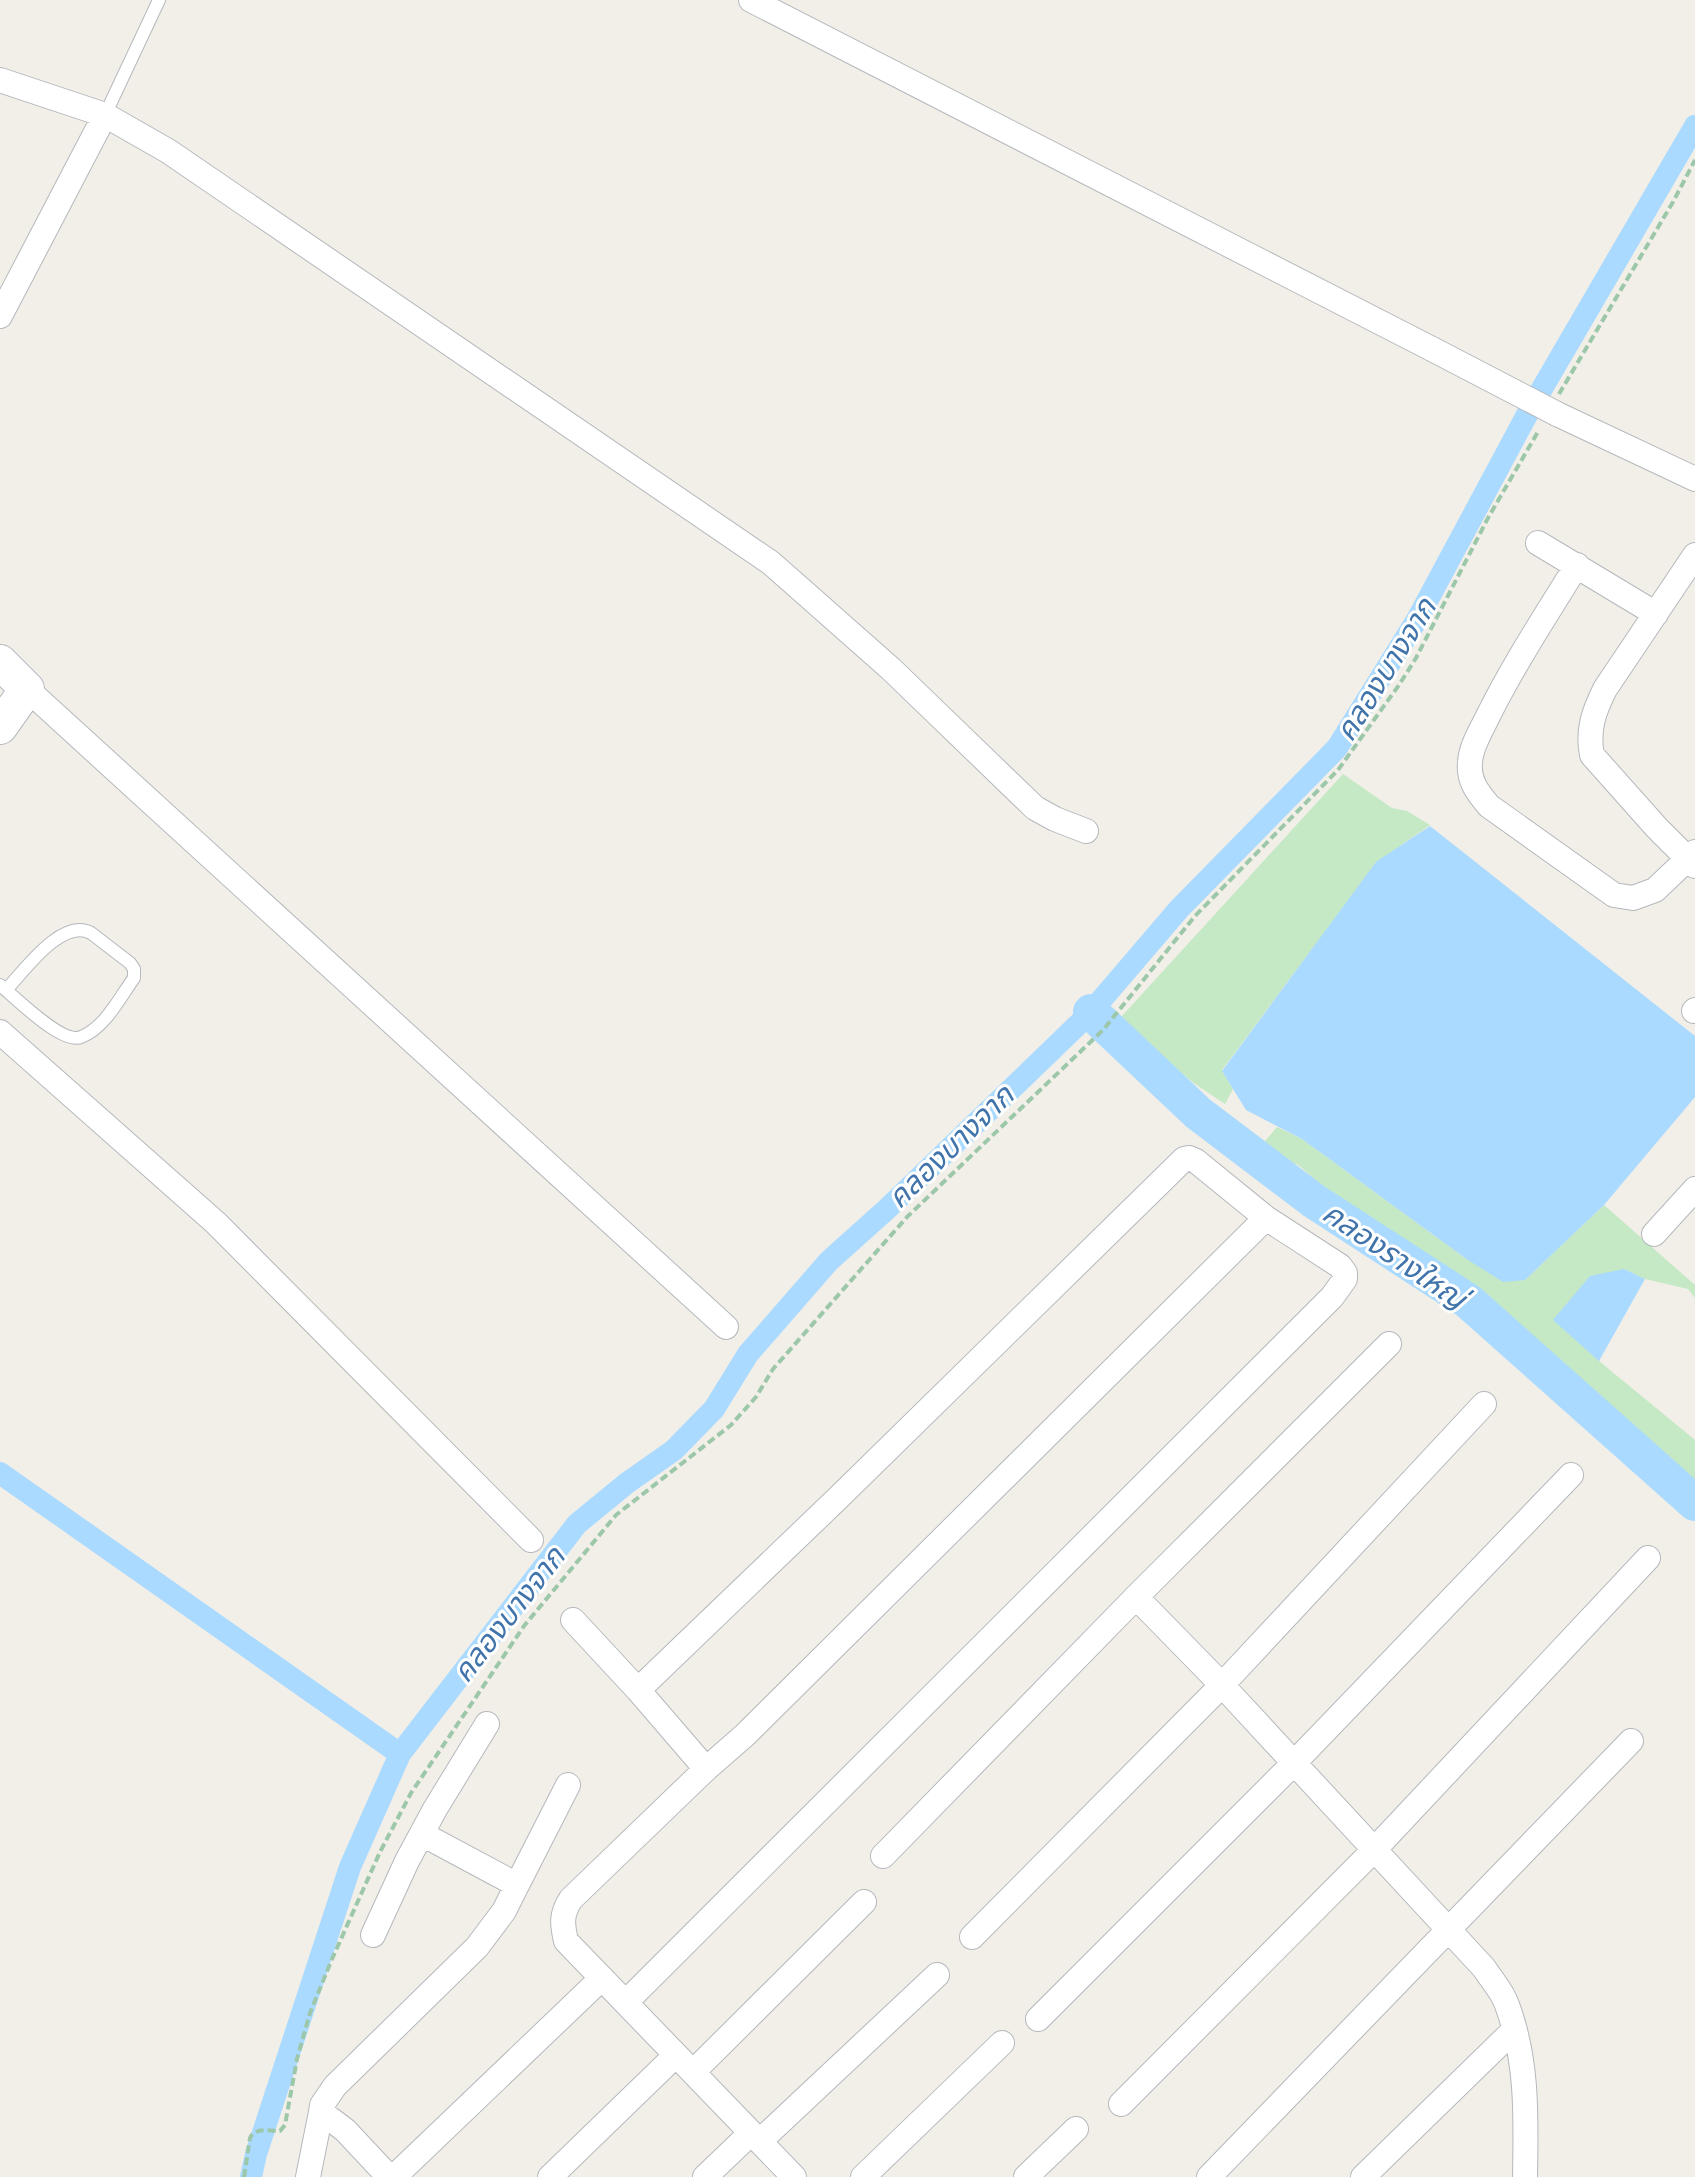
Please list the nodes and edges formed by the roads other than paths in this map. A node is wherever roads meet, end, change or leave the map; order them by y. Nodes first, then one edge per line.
1 (159, 0) edge
2 (751, 0) edge
3 (0, 80) edge
4 (105, 115) junction
5 (2, 308) edge
6 (1695, 479) edge
7 (1538, 543) dead end
8 (1695, 555) edge
9 (1577, 565) junction
10 (1656, 614) junction
11 (0, 662) edge
12 (27, 689) junction
13 (0, 727) edge
14 (1086, 831) dead end
15 (1692, 859) edge
16 (3, 988) edge
17 (0, 1032) edge
18 (1695, 1189) edge
19 (1266, 1218) junction
20 (1654, 1234) dead end
21 (726, 1327) dead end
22 (1389, 1344) dead end
23 (1484, 1404) dead end
24 (1571, 1475) dead end
25 (531, 1540) dead end
26 (1648, 1558) dead end
27 (1136, 1597) junction
28 (573, 1620) dead end
29 (1222, 1685) junction
30 (638, 1690) junction
31 (487, 1724) dead end
32 (1631, 1741) dead end
33 (1294, 1763) junction
34 (706, 1769) junction
35 (568, 1785) dead end
36 (422, 1834) junction
37 (1374, 1850) junction
38 (883, 1856) dead end
39 (517, 1885) junction
40 (864, 1902) dead end
41 (1449, 1930) junction
42 (373, 1935) dead end
43 (972, 1937) dead end
44 (937, 1975) dead end
45 (602, 1978) junction
46 (626, 2002) junction
47 (1038, 2019) dead end
48 (1514, 2030) junction
49 (1002, 2043) dead end
50 (685, 2064) junction
51 (1121, 2104) dead end
52 (321, 2112) junction
53 (1076, 2129) dead end
54 (756, 2137) junction
55 (308, 2177) edge
56 (391, 2177) edge
57 (550, 2177) edge
58 (705, 2177) edge
59 (794, 2177) edge
60 (863, 2177) edge
61 (1026, 2177) edge
62 (1209, 2177) edge
63 (1363, 2177) edge
64 (1525, 2177) edge

1 - 4 lane
2 - 6 street, bridge
3 - 4 street
4 - 5 street
4 - 14 street
7 - 9 street
8 - 10 street
9 - 10 street
9 - 15 street
10 - 15 street
11 - 12 street
12 - 13 street
12 - 21 street
16 - 16 lane
17 - 25 street
18 - 20 street
19 - 30 street
19 - 34 street
19 - 46 street
22 - 27 street
23 - 29 street
24 - 33 street
26 - 37 street
27 - 29 street
27 - 38 street
28 - 30 street
29 - 33 street
29 - 43 street
30 - 34 street
31 - 36 street
32 - 41 street
33 - 37 street
33 - 47 street
34 - 45 street
35 - 39 street
36 - 39 street
36 - 42 street
37 - 41 street
37 - 51 street
39 - 52 street
40 - 50 street
41 - 48 street
41 - 62 street
44 - 54 street
45 - 46 street
45 - 56 street
46 - 50 street
48 - 63 street
48 - 64 street
49 - 60 street
50 - 54 street
50 - 57 street
52 - 55 street
52 - 56 street
53 - 61 street
54 - 58 street
54 - 59 street

